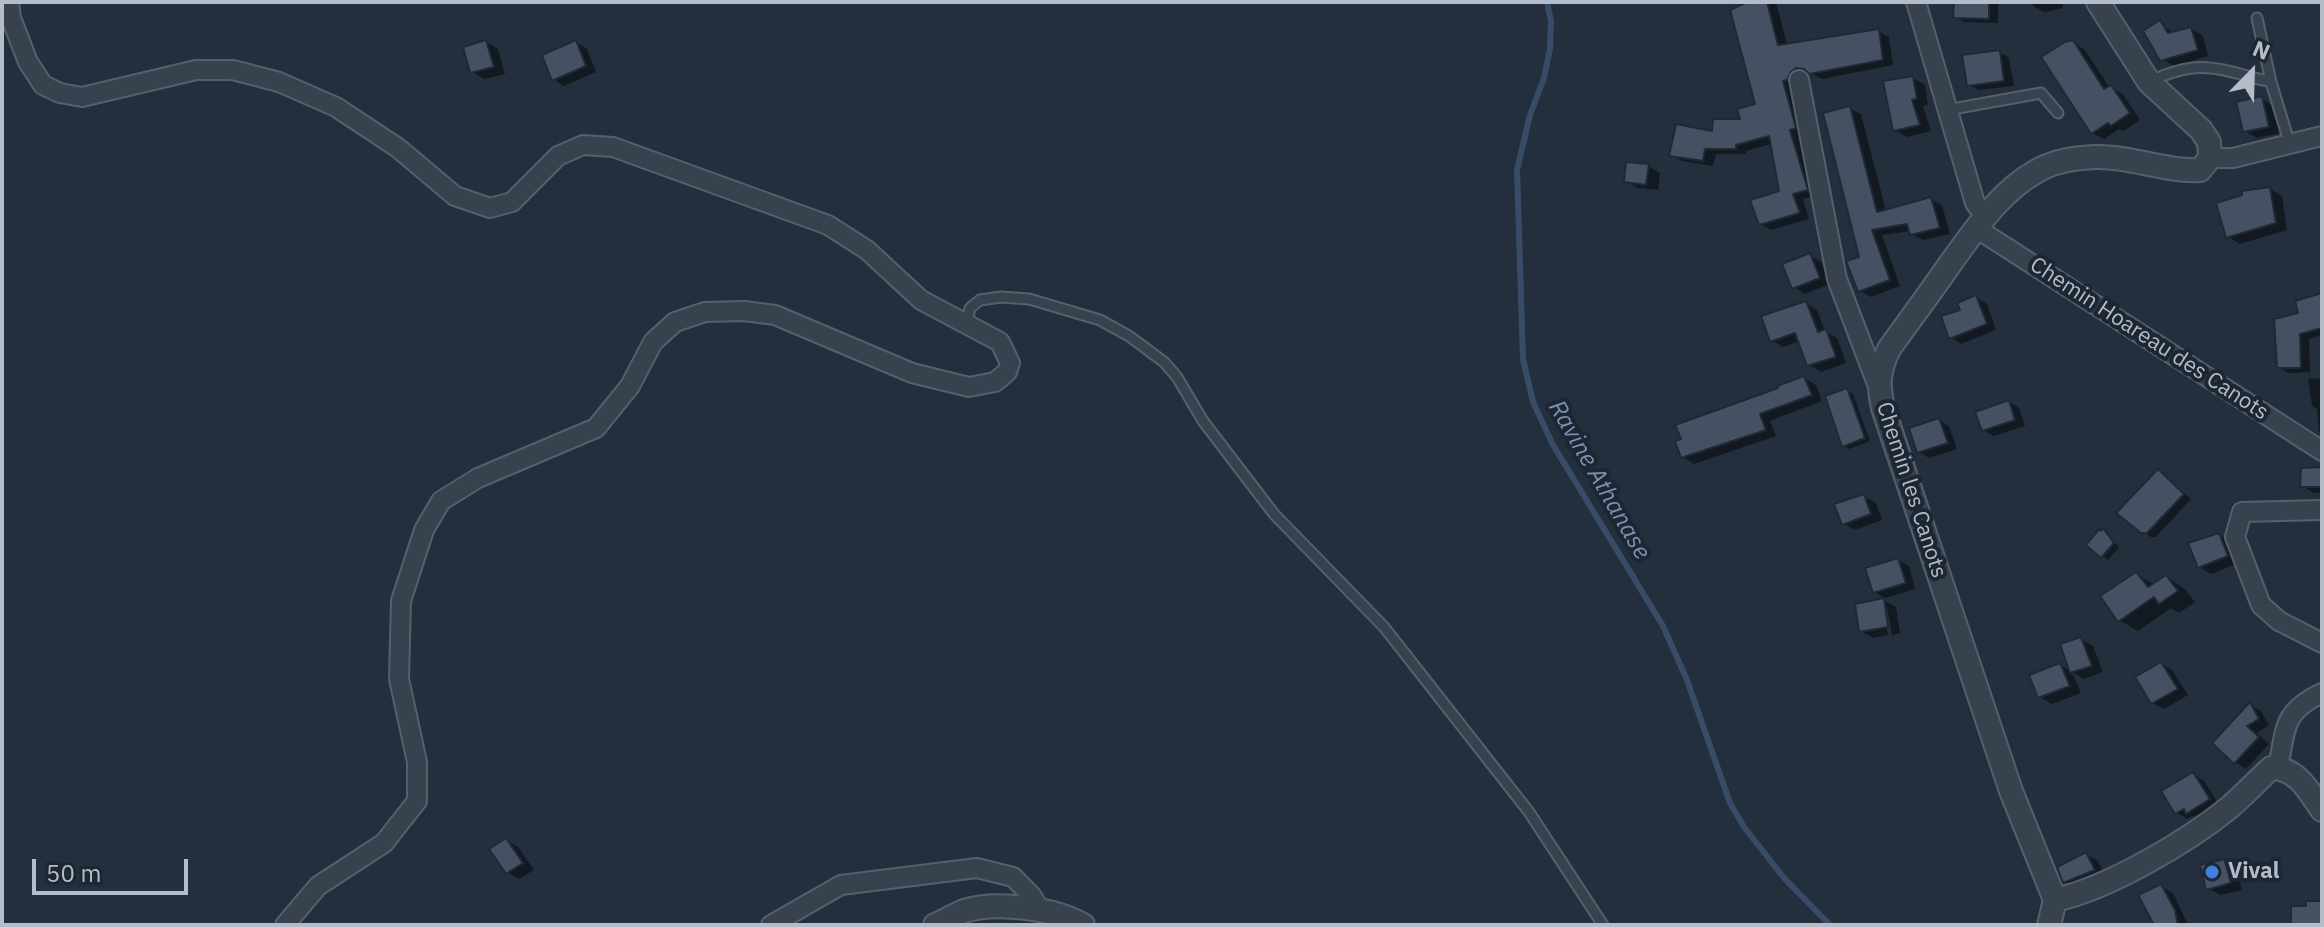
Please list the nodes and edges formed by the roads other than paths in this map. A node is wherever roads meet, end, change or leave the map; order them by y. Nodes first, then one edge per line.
1 (9, 2) edge
2 (1916, 2) edge
3 (2098, 2) edge
4 (2257, 18) dead end
5 (1799, 80) dead end
6 (2149, 82) junction
7 (2271, 82) junction
8 (1947, 110) junction
9 (2058, 113) dead end
10 (2322, 136) edge
11 (2290, 145) junction
12 (2210, 158) junction
13 (1981, 222) junction
14 (967, 323) junction
15 (1879, 389) junction
16 (2322, 451) edge
17 (2322, 510) edge
18 (2322, 643) edge
19 (2322, 693) edge
20 (2278, 768) junction
21 (2322, 810) edge
22 (2055, 900) junction
23 (1040, 910) junction
24 (285, 925) edge
25 (771, 925) edge
26 (935, 925) edge
27 (1083, 925) edge
28 (1603, 925) edge
29 (2049, 925) edge

1 - 14 street
2 - 8 street
3 - 6 street
4 - 7 lane
5 - 15 street
6 - 7 lane
6 - 12 street
7 - 11 lane
8 - 9 lane
8 - 13 street
10 - 11 street
11 - 12 street
12 - 13 street, Chemin les Canots
13 - 15 street, Chemin les Canots
13 - 16 street, Chemin Hoareau des Canots
14 - 24 street
14 - 28 lane
15 - 22 street, Chemin les Canots
17 - 18 street
19 - 20 street
20 - 21 street
20 - 22 street
22 - 29 street
23 - 25 street
23 - 26 street
23 - 27 street

